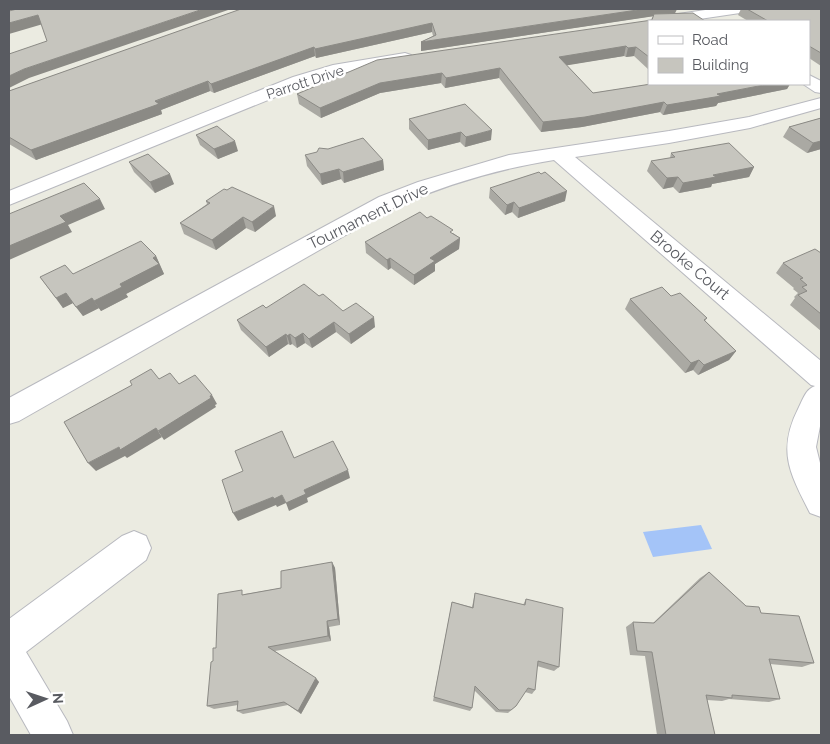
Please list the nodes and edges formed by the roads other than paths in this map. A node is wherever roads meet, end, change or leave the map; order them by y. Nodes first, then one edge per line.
1 (740, 9) edge
2 (707, 15) edge
3 (666, 20) edge
4 (425, 55) edge
5 (810, 81) edge
6 (821, 88) edge
7 (821, 103) edge
8 (558, 153) junction
9 (9, 199) edge
10 (821, 378) edge
11 (821, 396) edge
12 (9, 412) edge
13 (821, 502) edge
14 (134, 548) dead end
15 (9, 642) edge
16 (9, 659) edge
17 (53, 735) edge

1 - 2 street
2 - 3 street
4 - 9 street, Parrott Drive
5 - 6 street
7 - 8 street, Tournament Drive
8 - 10 street, Brooke Court
8 - 12 street, Tournament Drive
11 - 13 street
14 - 15 street
16 - 17 street

